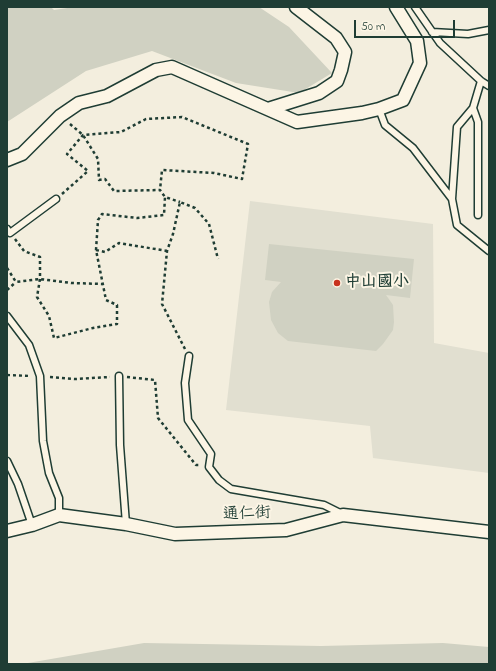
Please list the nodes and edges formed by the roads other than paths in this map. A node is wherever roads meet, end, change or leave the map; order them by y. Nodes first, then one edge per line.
1 (296, 7) edge
2 (396, 7) edge
3 (415, 7) edge
4 (489, 30) edge
5 (432, 32) junction
6 (481, 82) junction
7 (489, 86) edge
8 (473, 108) junction
9 (268, 109) junction
10 (379, 109) junction
11 (7, 160) edge
12 (56, 199) road end
13 (452, 199) junction
14 (478, 215) dead end
15 (8, 231) edge
16 (489, 251) edge
17 (7, 316) edge
18 (189, 356) road end
19 (119, 376) road end
20 (7, 462) edge
21 (59, 515) junction
22 (343, 515) junction
23 (126, 524) junction
24 (32, 525) junction
25 (7, 531) edge
26 (489, 532) edge

1 - 9 street
2 - 10 street
3 - 5 lane
4 - 5 lane
5 - 6 lane
6 - 7 lane
6 - 8 lane
8 - 13 lane
8 - 14 lane
9 - 10 street
9 - 11 street
10 - 13 lane
12 - 15 lane
13 - 16 lane
17 - 21 lane
18 - 22 lane
19 - 23 lane
20 - 24 lane
21 - 23 street, 通仁街
21 - 24 street, 通仁街
22 - 23 street, 通仁街
22 - 26 street, 通仁街
24 - 25 street, 通仁街

